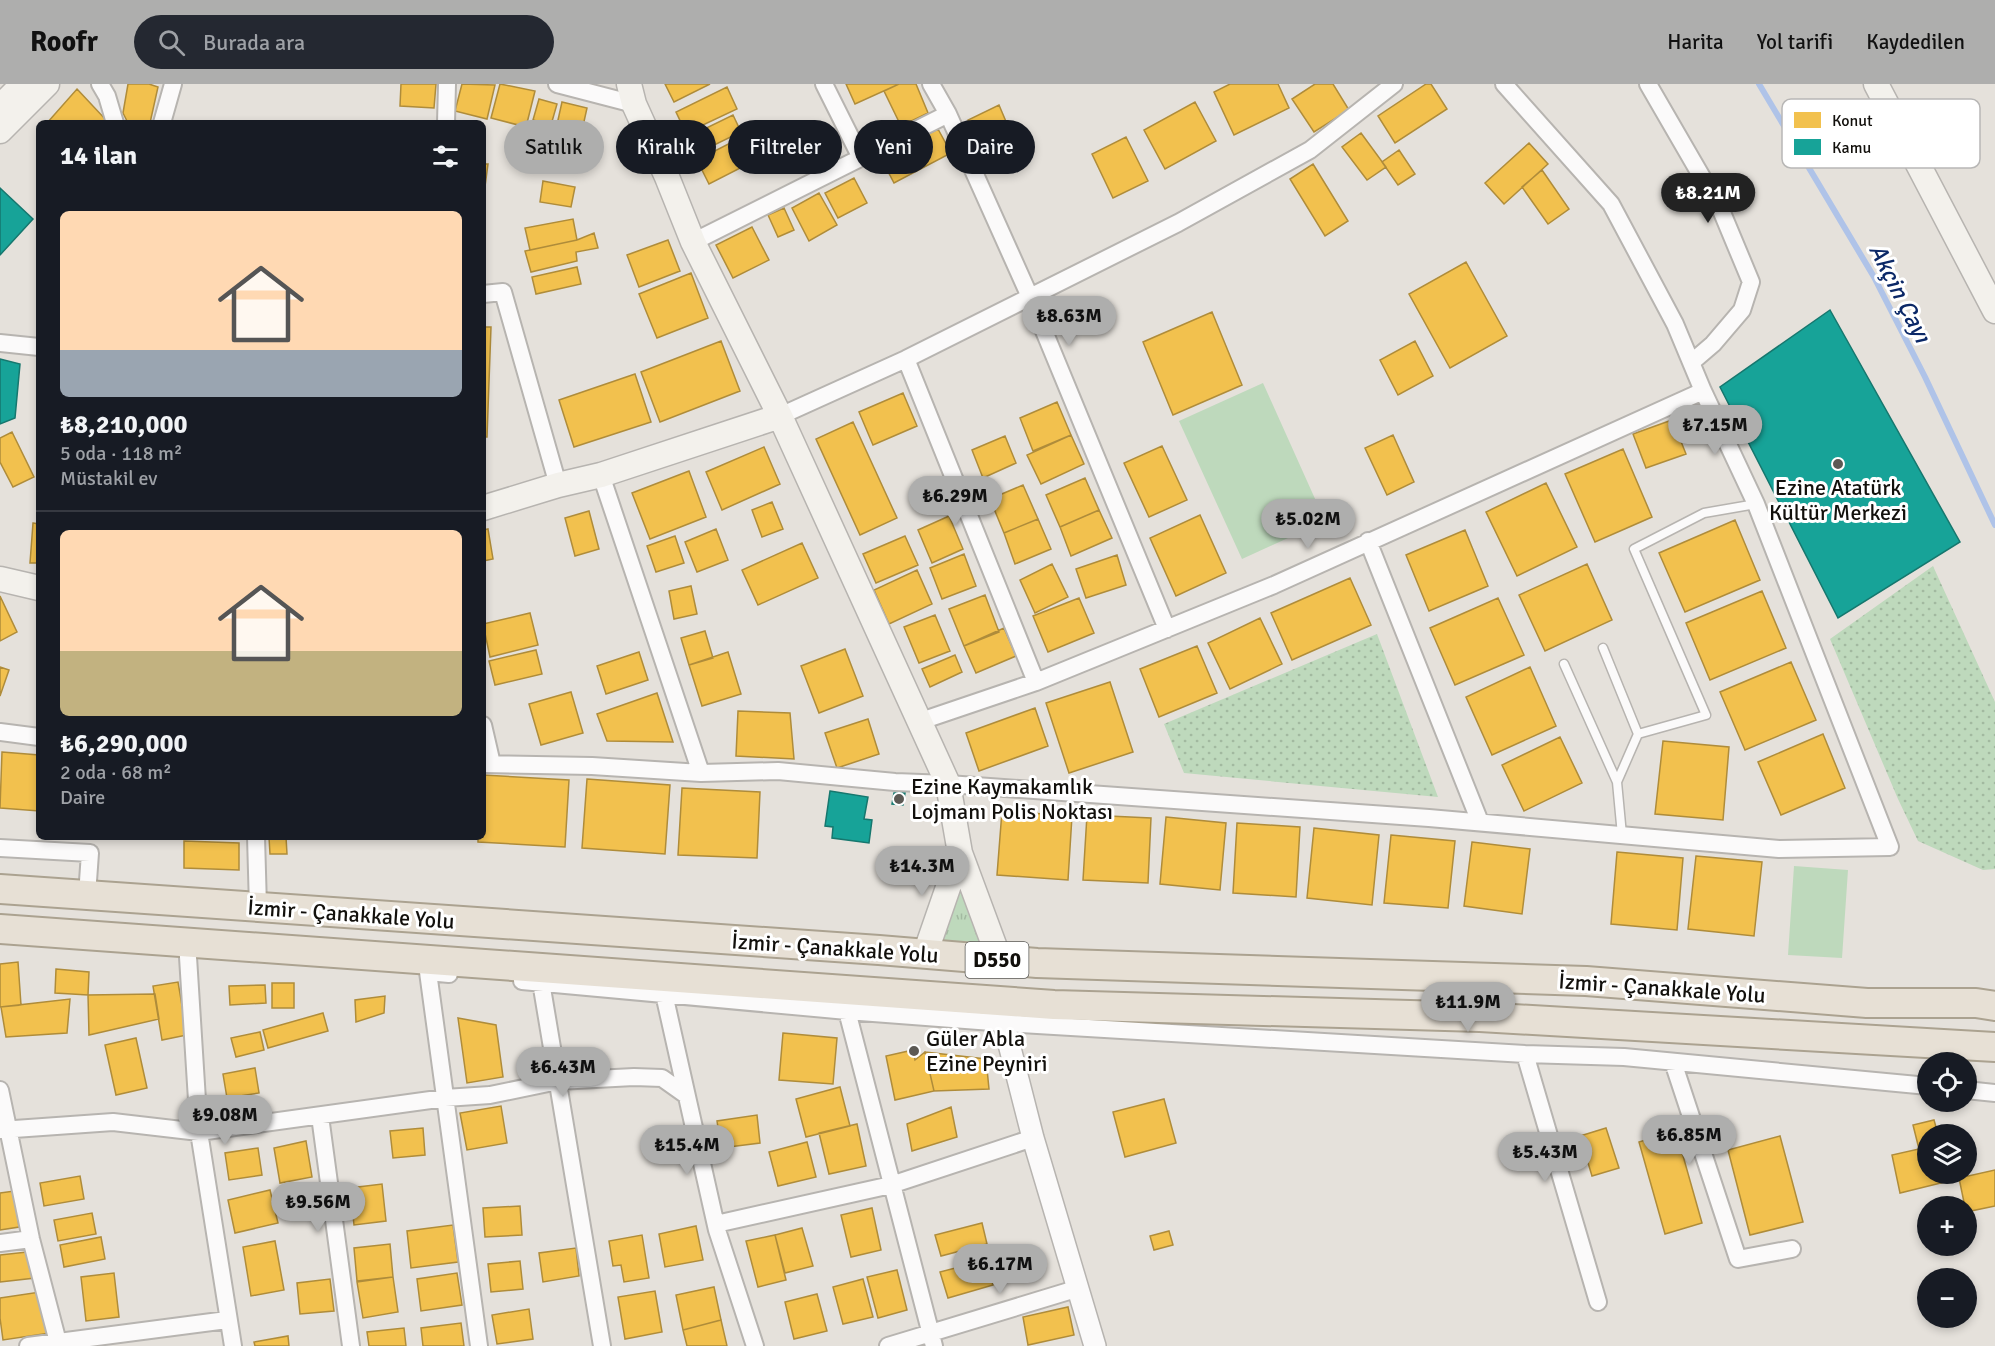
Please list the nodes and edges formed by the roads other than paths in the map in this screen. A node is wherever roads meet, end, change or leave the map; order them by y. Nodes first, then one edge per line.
1 (23, 84) edge
2 (47, 84) edge
3 (100, 84) edge
4 (172, 84) edge
5 (447, 84) edge
6 (557, 84) edge
7 (824, 84) edge
8 (931, 84) edge
9 (1394, 84) edge
10 (1504, 84) edge
11 (1648, 84) edge
12 (1876, 84) edge
13 (631, 94) edge
14 (1884, 99) edge
15 (0, 107) edge
16 (948, 114) junction
17 (114, 120) edge
18 (163, 120) edge
19 (446, 120) edge
20 (933, 122) edge
21 (0, 131) edge
22 (854, 144) edge
23 (854, 162) edge
24 (1920, 168) edge
25 (693, 242) junction
26 (486, 294) edge
27 (1030, 297) junction
28 (1995, 311) edge
29 (0, 343) edge
30 (36, 347) edge
31 (906, 359) junction
32 (1692, 362) junction
33 (1703, 391) junction
34 (780, 417) junction
35 (601, 475) junction
36 (558, 485) junction
37 (1756, 504) junction
38 (486, 507) edge
39 (1368, 541) junction
40 (0, 579) edge
41 (36, 587) edge
42 (1167, 630) junction
43 (1603, 648) dead end
44 (1564, 664) dead end
45 (1036, 682) junction
46 (918, 722) junction
47 (0, 732) edge
48 (1638, 734) junction
49 (36, 737) edge
50 (486, 748) edge
51 (488, 764) edge
52 (701, 773) junction
53 (1617, 782) junction
54 (948, 784) junction
55 (1480, 822) junction
56 (1622, 835) junction
57 (256, 840) edge
58 (0, 848) edge
59 (960, 853) junction
60 (0, 889) edge
61 (87, 895) junction
62 (258, 907) junction
63 (0, 928) edge
64 (187, 941) junction
65 (925, 954) junction
66 (1000, 961) junction
67 (541, 982) junction
68 (664, 994) junction
69 (1995, 1006) edge
70 (847, 1011) junction
71 (1001, 1012) junction
72 (1995, 1047) edge
73 (1525, 1054) junction
74 (1673, 1062) junction
75 (558, 1082) junction
76 (1917, 1085) edge
77 (0, 1090) edge
78 (1977, 1091) edge
79 (1995, 1093) edge
80 (686, 1095) junction
81 (445, 1098) junction
82 (320, 1116) junction
83 (4, 1130) edge
84 (199, 1132) junction
85 (1033, 1138) junction
86 (891, 1185) junction
87 (716, 1224) junction
88 (32, 1239) junction
89 (0, 1243) edge
90 (1792, 1249) dead end
91 (1079, 1288) junction
92 (1598, 1302) dead end
93 (227, 1320) junction
94 (932, 1340) edge
95 (59, 1344) edge
96 (28, 1346) edge
97 (233, 1346) edge
98 (351, 1346) edge
99 (479, 1346) edge
100 (602, 1346) edge
101 (755, 1346) edge
102 (888, 1346) edge
103 (1095, 1346) edge

1 - 15 main road
2 - 21 main road
3 - 17 street
4 - 18 street
5 - 19 street
6 - 13 street
7 - 22 street
8 - 16 street
9 - 27 street
10 - 32 street
11 - 32 street
12 - 14 main road
13 - 25 main road
16 - 20 street
16 - 27 street
23 - 25 street
24 - 28 main road
25 - 34 main road
26 - 36 street
27 - 31 street
27 - 42 street
29 - 30 street
31 - 34 street
31 - 45 street
32 - 33 street
33 - 37 street
33 - 39 street
34 - 35 main road
34 - 46 main road
35 - 36 main road
35 - 52 street
36 - 38 main road
37 - 48 lane
37 - 56 street
39 - 42 street
39 - 55 street
40 - 41 main road
42 - 45 street
43 - 48 lane
44 - 53 lane
45 - 46 street
46 - 54 main road
47 - 49 street
48 - 53 lane
50 - 51 street
51 - 52 street
52 - 54 street
53 - 56 lane
54 - 55 street
54 - 59 main road
55 - 56 street
57 - 62 street
58 - 61 street
59 - 65 main road
59 - 66 main road
60 - 61 highway, İzmir - Çanakkale Yolu / D550
61 - 62 highway, İzmir - Çanakkale Yolu / D550
62 - 65 highway, İzmir - Çanakkale Yolu / D550
63 - 64 highway, İzmir - Çanakkale Yolu / D550
64 - 71 highway, İzmir - Çanakkale Yolu / D550
64 - 84 street
65 - 66 highway, İzmir - Çanakkale Yolu / D550
66 - 69 highway, İzmir - Çanakkale Yolu / D550
67 - 68 street
67 - 75 street
67 - 81 street
68 - 70 street
68 - 80 street
70 - 71 street
70 - 86 street
71 - 72 highway, İzmir - Çanakkale Yolu / D550
71 - 73 street
71 - 85 street
73 - 74 street
73 - 92 street
74 - 76 street
74 - 90 street
75 - 80 street
75 - 81 street
75 - 100 street
77 - 83 street
78 - 79 street
80 - 87 street
81 - 82 street
81 - 99 street
82 - 84 street
82 - 98 street
83 - 84 street
83 - 88 street
84 - 93 street
85 - 86 street
85 - 91 street
86 - 87 street
86 - 94 street
87 - 101 street
88 - 89 street
88 - 95 street
91 - 94 street
91 - 103 street
93 - 95 street
93 - 97 street
94 - 102 street
95 - 96 street

